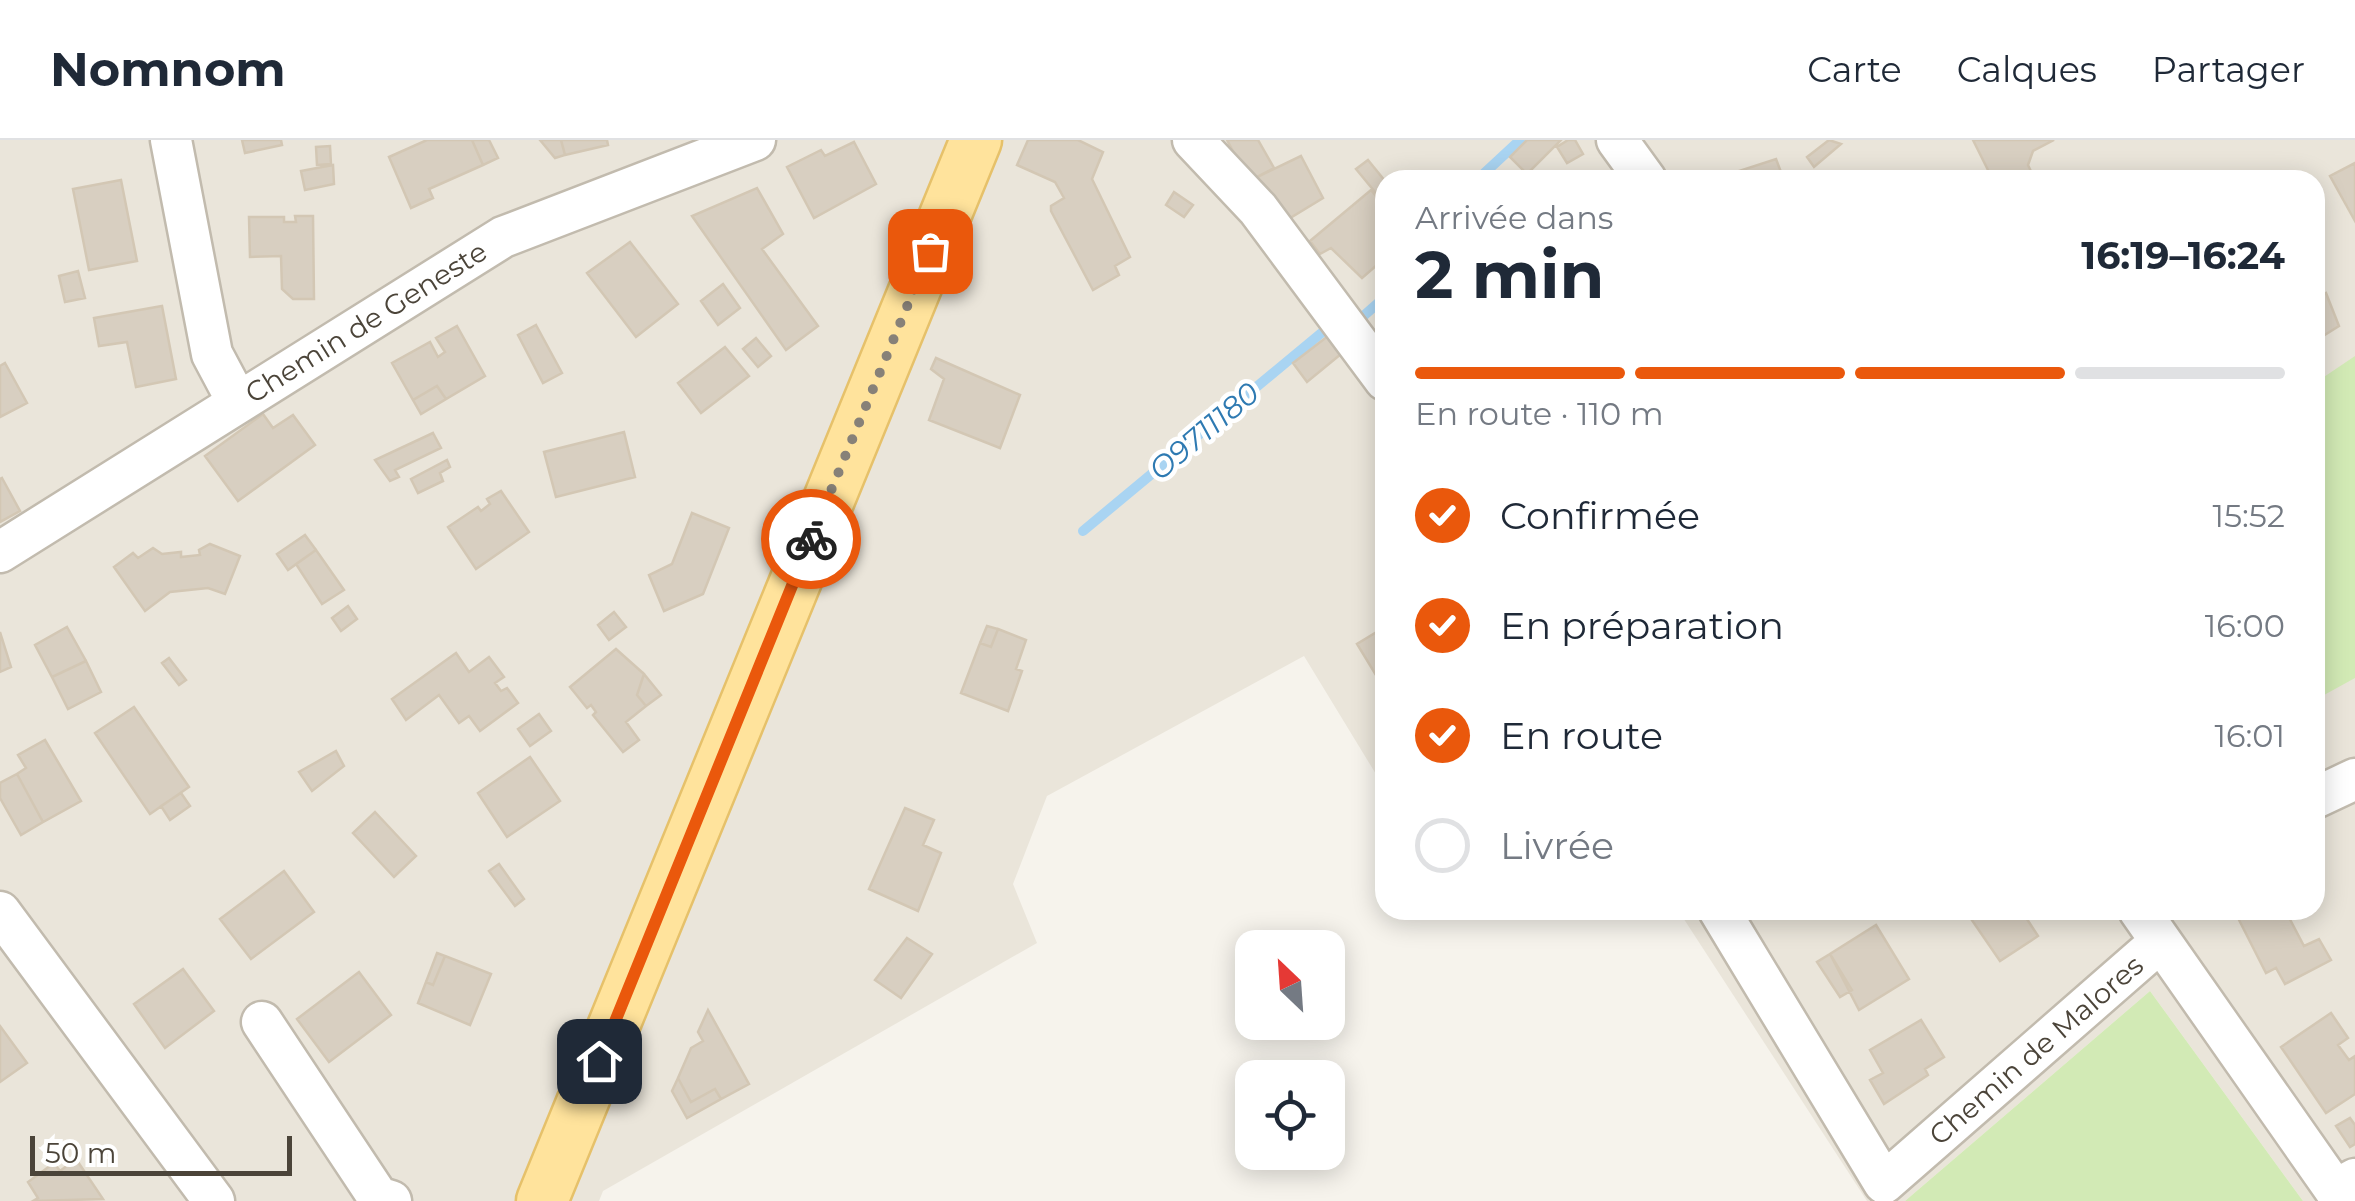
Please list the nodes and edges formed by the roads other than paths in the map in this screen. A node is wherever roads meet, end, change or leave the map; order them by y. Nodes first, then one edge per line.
1 (171, 140) edge
2 (755, 140) edge
3 (976, 140) edge
4 (1617, 140) edge
5 (1206, 154) edge
6 (1639, 170) edge
7 (1375, 367) edge
8 (237, 401) junction
9 (0, 552) edge
10 (2355, 778) edge
11 (2325, 793) edge
12 (0, 912) edge
13 (1726, 920) edge
14 (2150, 926) edge
15 (262, 1022) dead end
16 (2355, 1179) edge
17 (214, 1201) edge
18 (391, 1201) edge
19 (542, 1201) edge

1 - 8 street
2 - 8 street, Chemin de Geneste
3 - 19 main road
4 - 6 street
5 - 7 street
8 - 9 street, Chemin de Geneste
10 - 11 street
12 - 17 street
13 - 14 street, Chemin de Malores
14 - 16 street
15 - 18 street

